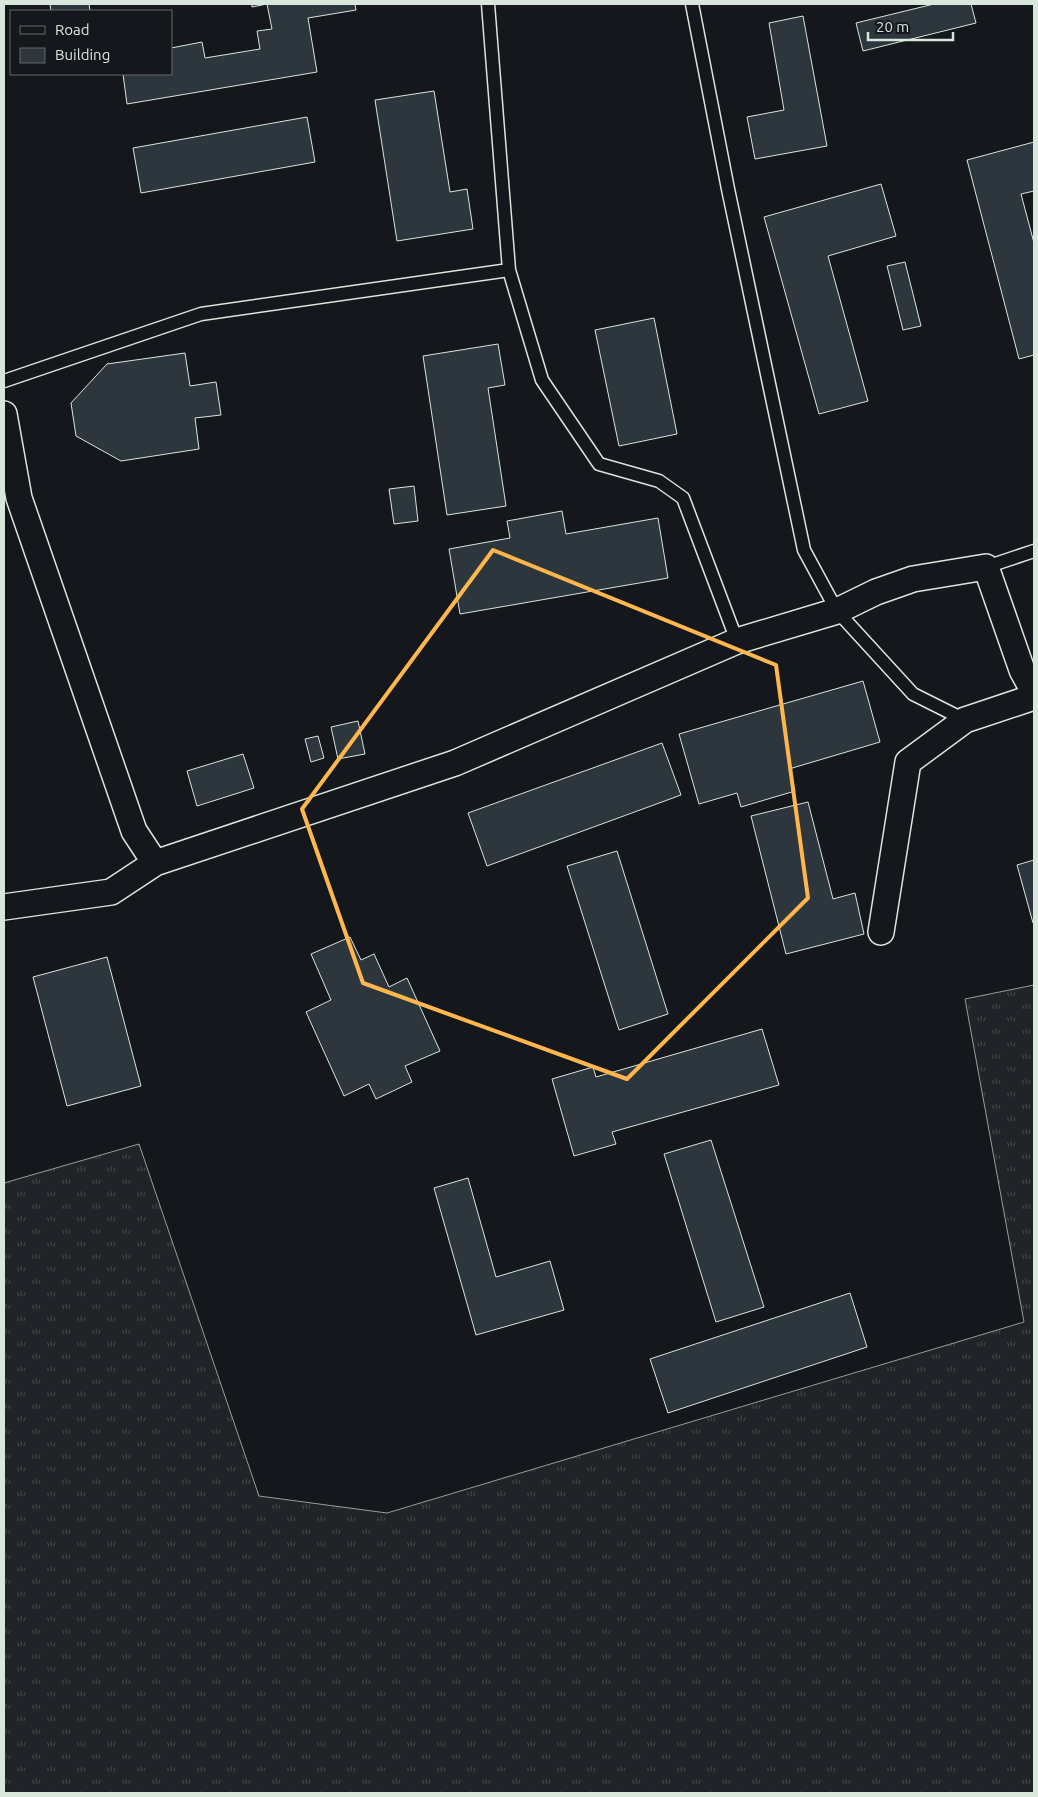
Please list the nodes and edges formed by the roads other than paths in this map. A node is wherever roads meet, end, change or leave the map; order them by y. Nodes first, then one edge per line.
1 (488, 4) edge
2 (692, 4) edge
3 (509, 270) junction
4 (4, 382) edge
5 (4, 414) edge
6 (1034, 550) edge
7 (986, 567) junction
8 (837, 611) junction
9 (737, 641) junction
10 (1034, 692) edge
11 (1034, 697) edge
12 (965, 720) junction
13 (155, 863) junction
14 (4, 907) edge
15 (881, 932) dead end

1 - 3 lane
2 - 8 lane
3 - 4 lane
3 - 9 lane
5 - 13 street
6 - 7 lane
7 - 8 street
7 - 10 street
8 - 9 street
8 - 12 lane
9 - 13 street
11 - 12 street
12 - 15 street
13 - 14 street

